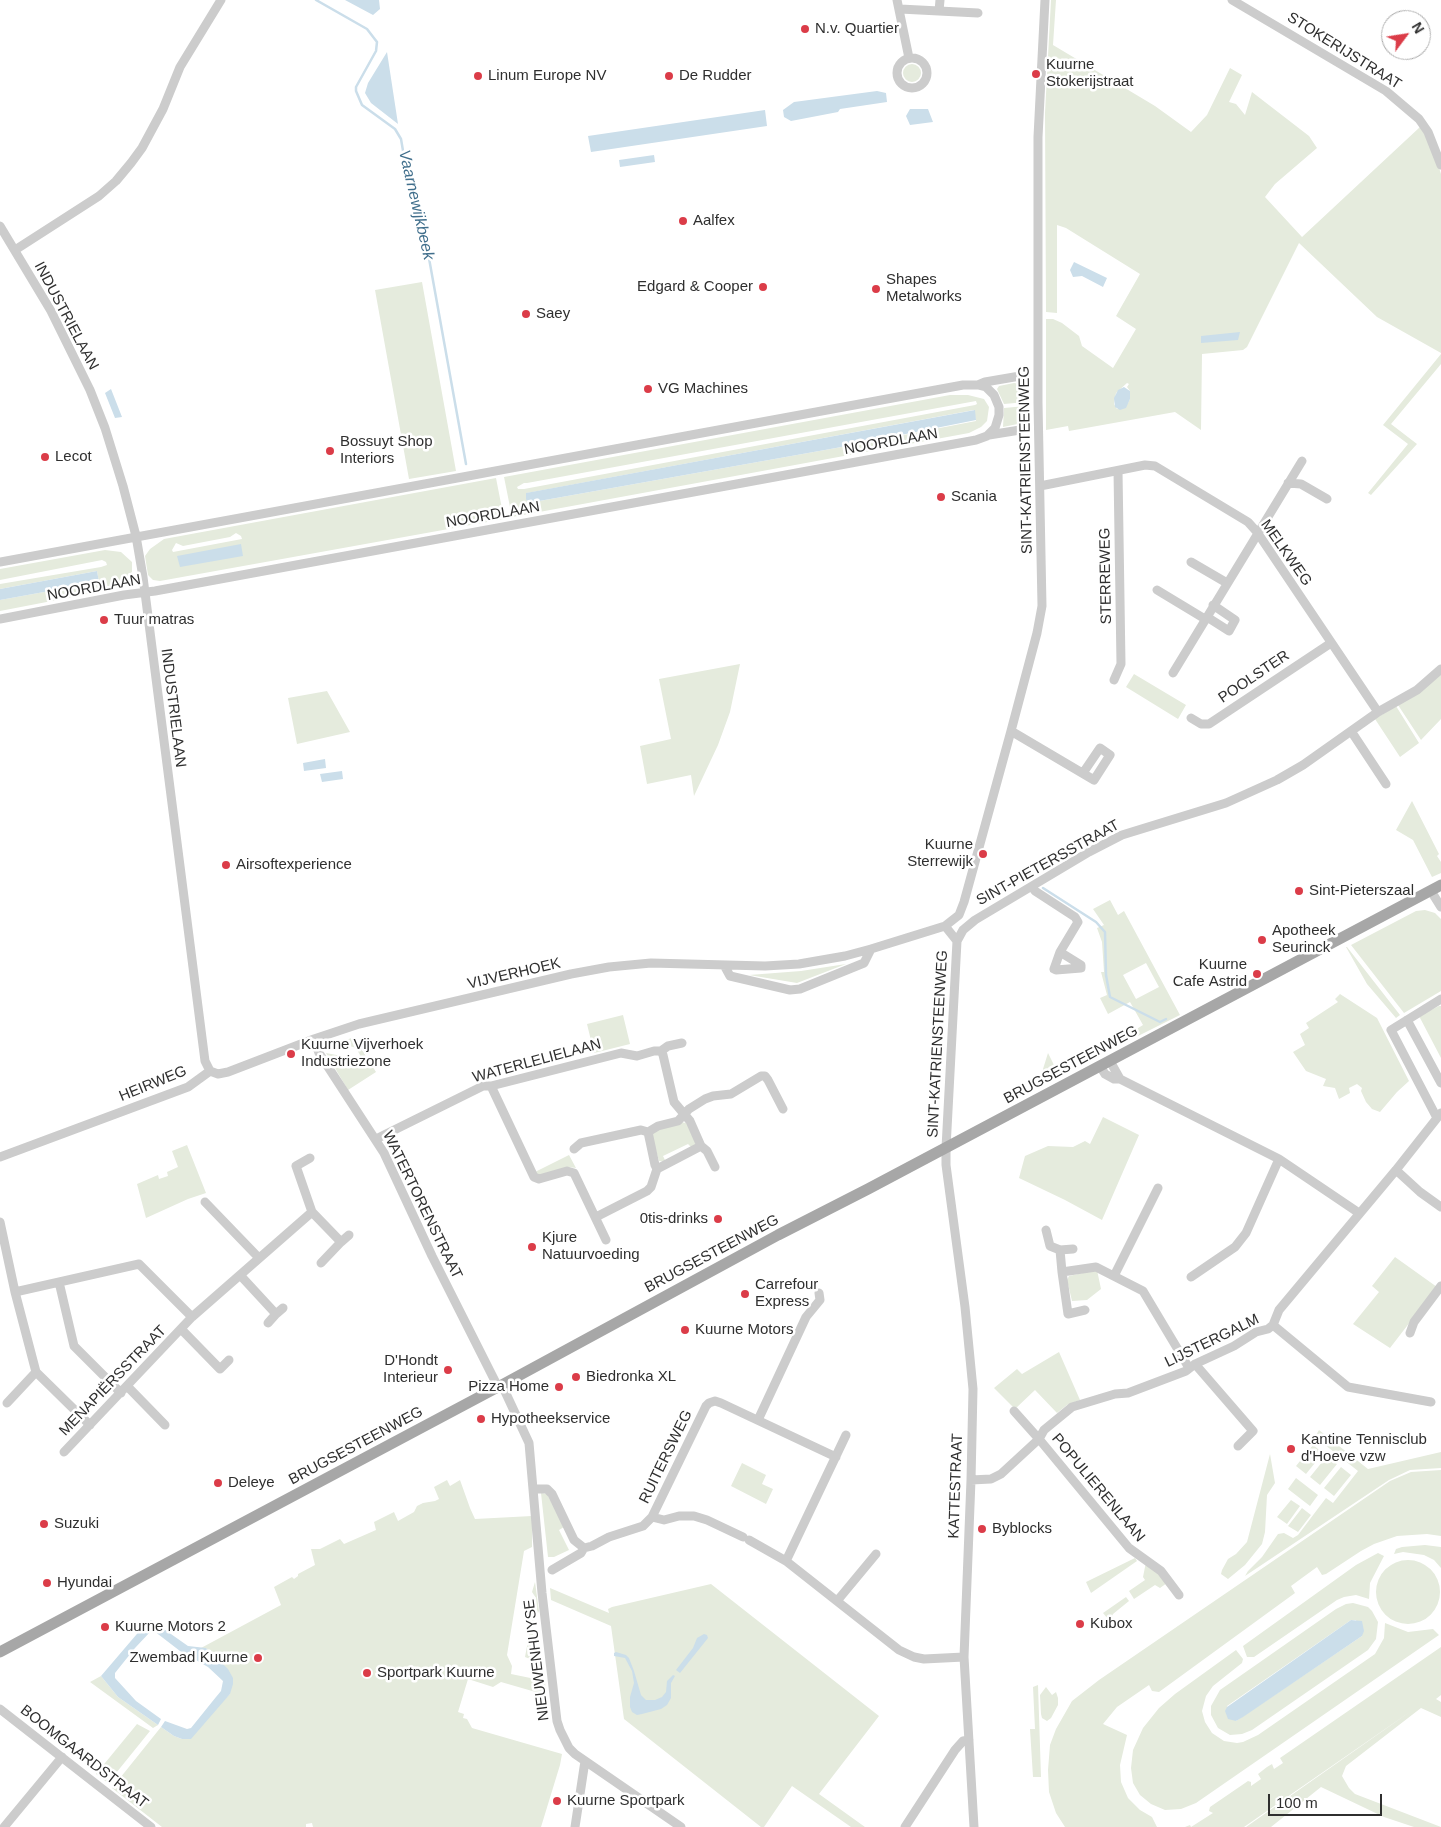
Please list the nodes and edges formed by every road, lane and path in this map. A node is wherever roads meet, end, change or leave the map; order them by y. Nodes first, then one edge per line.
1 (221, 0) edge
2 (940, 0) edge
3 (1045, 0) edge
4 (1232, 0) edge
5 (899, 5) edge
6 (939, 11) junction
7 (978, 13) dead end
8 (910, 58) dead end
9 (1441, 165) edge
10 (0, 226) edge
11 (15, 250) junction
12 (1020, 376) dead end
13 (978, 385) junction
14 (1020, 430) dead end
15 (989, 435) junction
16 (1302, 460) dead end
17 (1118, 471) junction
18 (1288, 483) junction
19 (1040, 486) junction
20 (1327, 499) dead end
21 (1257, 532) junction
22 (136, 536) junction
23 (0, 562) edge
24 (1191, 562) dead end
25 (1227, 583) junction
26 (1157, 590) dead end
27 (144, 592) junction
28 (1213, 605) junction
29 (1206, 618) junction
30 (0, 619) edge
31 (1331, 643) junction
32 (1441, 669) edge
33 (1173, 673) dead end
34 (1114, 680) dead end
35 (1378, 712) junction
36 (1191, 718) dead end
37 (1011, 730) junction
38 (1351, 731) junction
39 (1083, 773) dead end
40 (1386, 784) dead end
41 (1032, 886) junction
42 (1436, 888) edge
43 (1441, 907) edge
44 (961, 910) junction
45 (975, 920) junction
46 (944, 926) junction
47 (957, 941) junction
48 (871, 950) junction
49 (1060, 952) dead end
50 (724, 965) junction
51 (1441, 999) edge
52 (1407, 1020) junction
53 (314, 1039) junction
54 (682, 1043) dead end
55 (660, 1051) junction
56 (1105, 1064) junction
57 (210, 1070) junction
58 (1441, 1083) edge
59 (491, 1086) junction
60 (783, 1109) dead end
61 (684, 1115) junction
62 (1439, 1115) edge
63 (648, 1132) junction
64 (376, 1139) junction
65 (701, 1146) junction
66 (946, 1148) junction
67 (574, 1149) dead end
68 (0, 1157) edge
69 (310, 1158) dead end
70 (1279, 1159) junction
71 (715, 1167) dead end
72 (658, 1168) junction
73 (1396, 1170) junction
74 (1158, 1188) dead end
75 (205, 1202) dead end
76 (1441, 1207) edge
77 (312, 1212) junction
78 (1359, 1213) junction
79 (596, 1217) junction
80 (0, 1222) edge
81 (1046, 1230) dead end
82 (349, 1235) dead end
83 (606, 1240) dead end
84 (341, 1242) junction
85 (1073, 1249) dead end
86 (1060, 1250) junction
87 (259, 1258) junction
88 (321, 1263) dead end
89 (1062, 1272) junction
90 (240, 1275) junction
91 (1114, 1276) junction
92 (1191, 1277) dead end
93 (59, 1282) junction
94 (1441, 1286) edge
95 (15, 1292) junction
96 (819, 1293) dead end
97 (1085, 1310) dead end
98 (192, 1317) junction
99 (268, 1323) dead end
100 (1273, 1325) junction
101 (181, 1329) junction
102 (1410, 1333) dead end
103 (229, 1360) dead end
104 (1192, 1366) junction
105 (36, 1372) junction
106 (500, 1386) junction
107 (124, 1390) junction
108 (1430, 1402) dead end
109 (7, 1403) dead end
110 (1014, 1411) dead end
111 (758, 1420) junction
112 (90, 1425) junction
113 (165, 1425) dead end
114 (846, 1435) dead end
115 (1039, 1439) junction
116 (1238, 1446) dead end
117 (64, 1452) dead end
118 (836, 1457) junction
119 (971, 1480) junction
120 (533, 1489) junction
121 (652, 1517) junction
122 (584, 1548) junction
123 (876, 1554) dead end
124 (786, 1561) junction
125 (552, 1570) dead end
126 (1179, 1595) dead end
127 (837, 1601) junction
128 (0, 1652) edge
129 (964, 1657) junction
130 (0, 1709) edge
131 (969, 1740) junction
132 (62, 1757) junction
133 (584, 1761) junction
134 (4, 1827) edge
135 (151, 1827) edge
136 (575, 1827) edge
137 (681, 1827) edge
138 (905, 1827) edge
139 (974, 1827) edge

1 - 11 street
2 - 6 street
3 - 19 street, SINT-KATRIENSTEENWEG
4 - 9 street, STOKERIJSTRAAT
5 - 6 street
5 - 8 street
6 - 7 street
10 - 11 street, INDUSTRIELAAN
11 - 22 street, INDUSTRIELAAN
12 - 13 street
13 - 15 street
13 - 22 street
14 - 15 street, NOORDLAAN
15 - 27 street, NOORDLAAN
16 - 18 street
17 - 19 street, MELKWEG
17 - 21 street, MELKWEG
17 - 34 street, STERREWEG
18 - 20 street
18 - 21 street
19 - 37 street, SINT-KATRIENSTEENWEG
21 - 25 street
21 - 31 street, MELKWEG
22 - 23 street
22 - 27 street, INDUSTRIELAAN
24 - 25 street
25 - 28 street
26 - 29 street
27 - 30 street, NOORDLAAN
27 - 57 street, INDUSTRIELAAN
28 - 29 street
28 - 29 street
29 - 33 street
31 - 35 street, MELKWEG
31 - 36 street, POOLSTER
32 - 35 street, SINT-PIETERSSTRAAT
35 - 38 street, SINT-PIETERSSTRAAT
37 - 39 street
37 - 44 street, SINT-KATRIENSTEENWEG
38 - 40 street
38 - 41 street, SINT-PIETERSSTRAAT
41 - 45 street, SINT-PIETERSSTRAAT
41 - 49 street
42 - 43 street
42 - 56 main road, BRUGSESTEENWEG
44 - 45 street
44 - 46 street
45 - 47 street, SINT-KATRIENSTEENWEG
46 - 47 street, SINT-KATRIENSTEENWEG
46 - 48 street, VIJVERHOEK
47 - 66 street, SINT-KATRIENSTEENWEG
48 - 50 street, VIJVERHOEK
48 - 50 street, VIJVERHOEK
50 - 53 street, VIJVERHOEK
51 - 52 street
52 - 58 street
52 - 62 street
53 - 57 street, HEIRWEG
53 - 64 street, WATERTORENSTRAAT
54 - 55 street, WATERLELIELAAN
55 - 59 street, WATERLELIELAAN
55 - 61 street
56 - 66 main road, BRUGSESTEENWEG
56 - 70 street
57 - 68 street, HEIRWEG
59 - 64 street, WATERLELIELAAN
59 - 79 street
60 - 61 street
61 - 63 street
61 - 65 street
62 - 73 street, LIJSTERGALM
63 - 67 street
63 - 72 street
64 - 106 street, WATERTORENSTRAAT
65 - 71 street
65 - 72 street
66 - 106 main road, BRUGSESTEENWEG
66 - 119 street, KATTESTRAAT
69 - 77 street
70 - 78 street
70 - 92 street
72 - 79 street
73 - 76 street
73 - 78 street, LIJSTERGALM
74 - 91 street
75 - 87 street
77 - 84 street
77 - 87 street, MENAPIËRSSTRAAT
78 - 100 street, LIJSTERGALM
79 - 83 street
80 - 95 street
81 - 86 street
82 - 84 street
84 - 88 street
85 - 86 street
86 - 89 street
87 - 90 street, MENAPIËRSSTRAAT
89 - 91 street
89 - 97 street
90 - 98 street, MENAPIËRSSTRAAT
90 - 99 street
91 - 104 street
93 - 95 street
93 - 98 street
93 - 107 street
94 - 102 street
95 - 105 street
96 - 111 street
98 - 101 street, MENAPIËRSSTRAAT
100 - 104 street, LIJSTERGALM
100 - 108 street
101 - 103 street, MENAPIËRSSTRAAT
101 - 107 street, MENAPIËRSSTRAAT
104 - 115 street, LIJSTERGALM
104 - 116 street
105 - 109 street
105 - 112 street
106 - 120 street, NIEUWENHUYSE
106 - 128 main road, BRUGSESTEENWEG
107 - 112 street, MENAPIËRSSTRAAT
107 - 113 street
110 - 115 street
111 - 118 street, RUITERSWEG
111 - 121 street, RUITERSWEG
112 - 117 street, MENAPIËRSSTRAAT
114 - 118 street
115 - 119 street, LIJSTERGALM
115 - 126 street, POPULIERENLAAN
118 - 124 street
119 - 129 street, KATTESTRAAT
120 - 122 street
120 - 133 street, NIEUWENHUYSE
121 - 122 street
121 - 124 street
122 - 125 street
123 - 127 street
124 - 127 street
127 - 129 street
129 - 131 street, KATTESTRAAT
130 - 132 street, BOOMGAARDSTRAAT
131 - 138 street
131 - 139 street, KATTESTRAAT
132 - 134 street
132 - 135 street, BOOMGAARDSTRAAT
133 - 136 street
133 - 137 street, NIEUWENHUYSE

